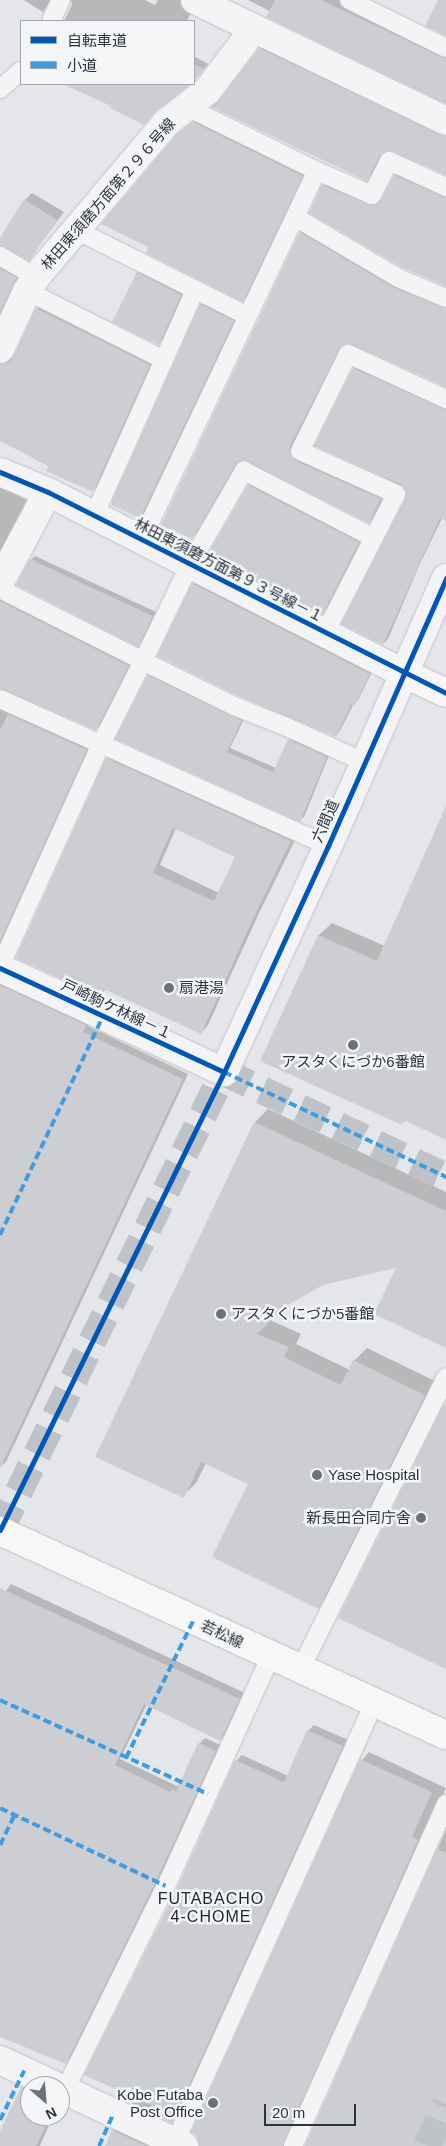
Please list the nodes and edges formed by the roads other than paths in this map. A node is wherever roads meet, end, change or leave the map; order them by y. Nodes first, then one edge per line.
1 (61, 0) edge
2 (349, 0) edge
3 (204, 2) edge
4 (51, 20) edge
5 (254, 30) junction
6 (446, 48) edge
7 (20, 72) edge
8 (0, 89) edge
9 (187, 107) junction
10 (446, 121) edge
11 (317, 171) junction
12 (446, 187) edge
13 (295, 217) junction
14 (76, 230) junction
15 (0, 256) edge
16 (32, 284) junction
17 (195, 290) junction
18 (446, 298) edge
19 (248, 316) junction
20 (0, 350) edge
21 (164, 360) junction
22 (446, 399) edge
23 (0, 472) edge
24 (48, 492) junction
25 (94, 516) junction
26 (374, 538) junction
27 (142, 540) junction
28 (190, 564) junction
29 (446, 578) edge
30 (0, 582) edge
31 (0, 589) edge
32 (325, 633) junction
33 (142, 661) junction
34 (403, 674) junction
35 (446, 693) edge
36 (2, 705) edge
37 (101, 744) junction
38 (364, 762) junction
39 (328, 846) junction
40 (0, 967) edge
41 (224, 1072) joint
42 (446, 1377) edge
43 (0, 1531) edge
44 (271, 1656) junction
45 (300, 1670) junction
46 (374, 1704) junction
47 (446, 1735) edge
48 (446, 1804) edge
49 (0, 2060) edge
50 (34, 2076) edge
51 (66, 2076) edge
52 (70, 2093) edge
53 (180, 2144) edge
54 (292, 2146) edge

1 - 4 lane
2 - 6 lane
3 - 5 street
5 - 9 street, 林田東須磨方面第２９６号線
5 - 10 street
7 - 8 lane
9 - 11 lane
9 - 14 street, 林田東須磨方面第２９６号線
11 - 12 lane
11 - 13 lane
13 - 18 lane
13 - 19 lane
14 - 16 street, 林田東須磨方面第２９６号線
14 - 17 lane
15 - 16 lane
16 - 20 street, 林田東須磨方面第２９６号線
16 - 21 lane
17 - 19 lane
17 - 21 lane
19 - 27 lane
21 - 25 lane
22 - 26 lane
23 - 24 street, 林田東須磨方面第９３号線－１
24 - 25 street, 林田東須磨方面第９３号線－１
24 - 30 street
25 - 27 street, 林田東須磨方面第９３号線－１
26 - 28 lane
26 - 32 lane
27 - 28 street, 林田東須磨方面第９３号線－１
28 - 32 street, 林田東須磨方面第９３号線－１
28 - 33 lane
29 - 34 street, 六間道
31 - 33 lane
32 - 34 street, 林田東須磨方面第９３号線－１
33 - 37 lane
33 - 38 lane
34 - 35 street, 林田東須磨方面第９３号線－１
34 - 38 street, 六間道
36 - 37 lane
37 - 39 lane
37 - 40 lane
38 - 39 street, 六間道
39 - 41 street, 六間道
40 - 41 street, 戸崎駒ケ林線－１
42 - 45 lane
43 - 44 street, 若松線
44 - 45 street, 若松線
44 - 51 lane
45 - 46 street, 若松線
46 - 47 street, 若松線
46 - 53 lane
48 - 54 lane
49 - 50 street
52 - 53 street

